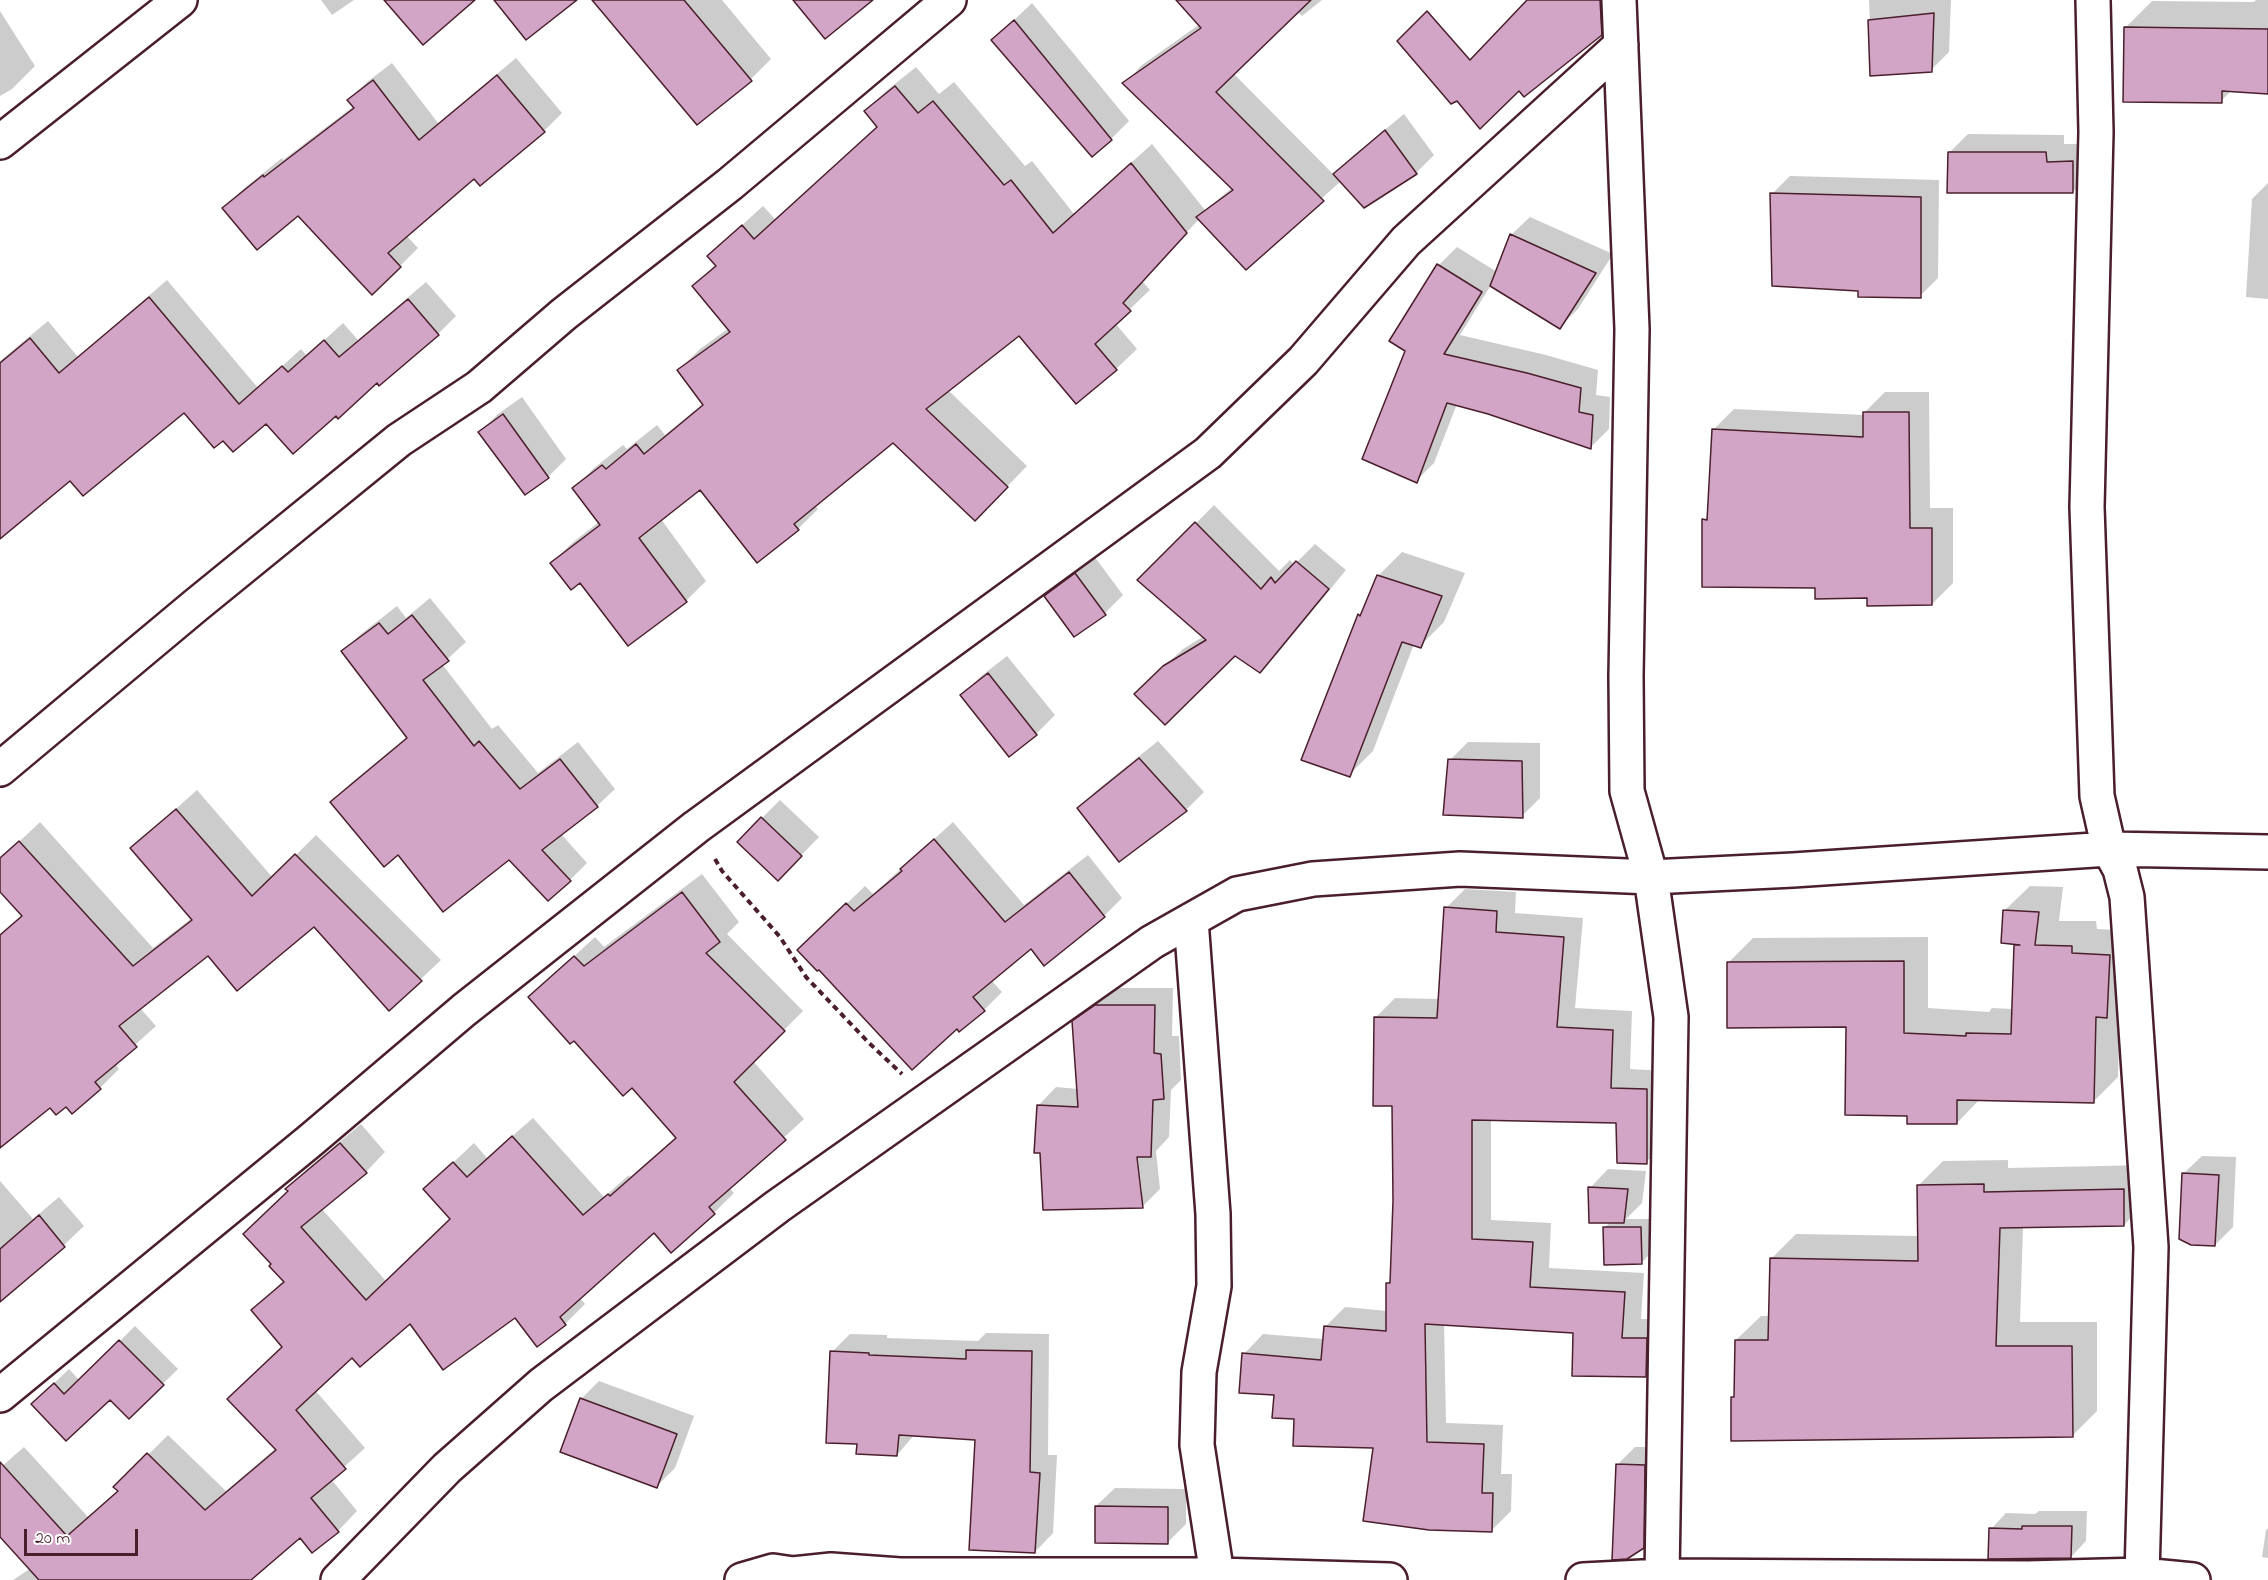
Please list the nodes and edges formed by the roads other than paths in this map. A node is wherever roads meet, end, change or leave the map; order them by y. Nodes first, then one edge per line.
1 (180, 0) edge
2 (949, 0) edge
3 (1619, 0) edge
4 (2093, 0) edge
5 (1621, 45) junction
6 (0, 142) edge
7 (0, 769) edge
8 (2109, 849) junction
9 (2268, 852) edge
10 (1651, 877) junction
11 (1191, 920) junction
12 (0, 1395) edge
13 (1217, 1575) junction
14 (2142, 1575) junction
15 (1662, 1576) junction
16 (338, 1580) edge
17 (742, 1580) edge
18 (1390, 1580) edge
19 (1583, 1580) edge
20 (2193, 1580) edge

1 - 6 street
2 - 7 street
3 - 5 street
4 - 8 street
5 - 10 street
5 - 12 street
8 - 9 street
8 - 10 street
8 - 14 street
10 - 11 street
10 - 15 street
11 - 13 street
11 - 16 street
13 - 17 street
13 - 18 street
14 - 15 street
14 - 20 street
15 - 19 street

